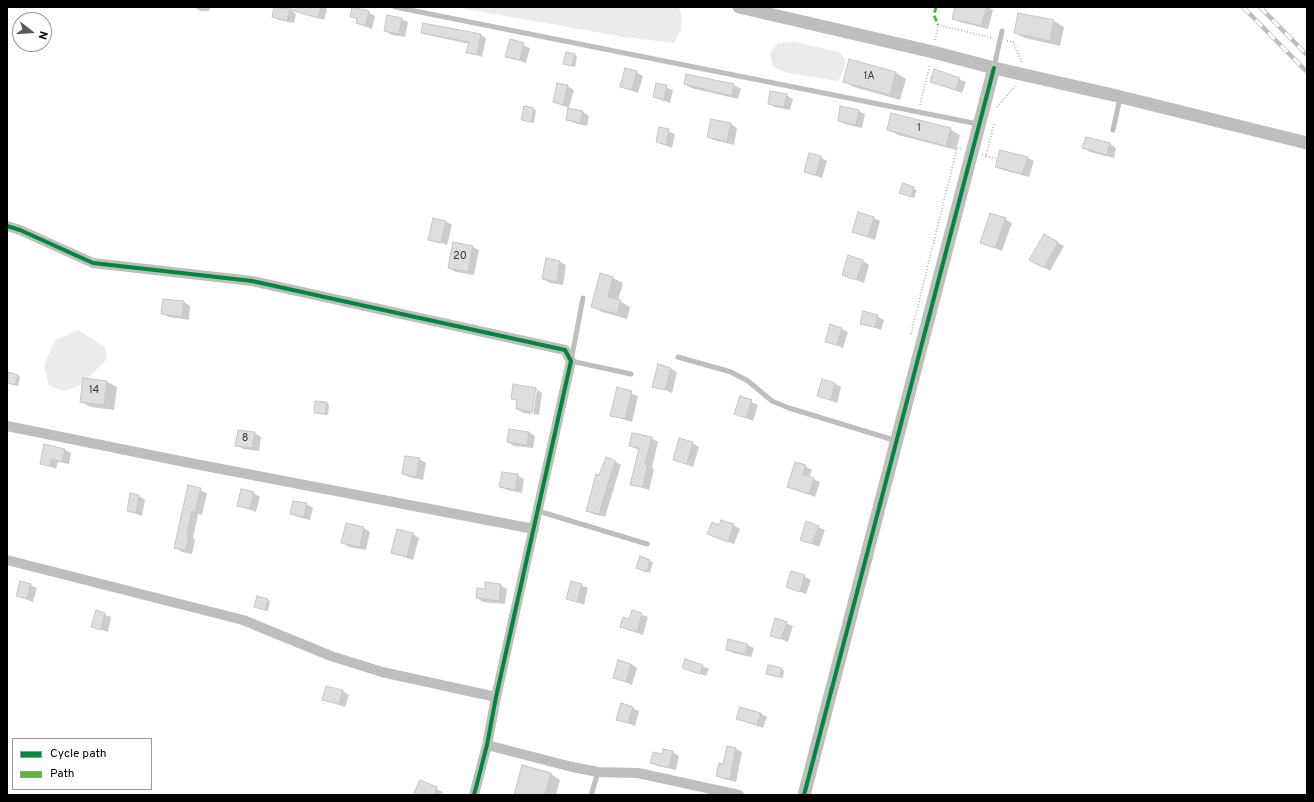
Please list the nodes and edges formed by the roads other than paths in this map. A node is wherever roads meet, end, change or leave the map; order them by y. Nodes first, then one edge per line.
1 (395, 7) edge
2 (739, 7) edge
3 (1002, 31) dead end
4 (994, 68) junction
5 (1121, 97) junction
6 (979, 124) junction
7 (1113, 130) dead end
8 (1307, 143) edge
9 (7, 226) edge
10 (583, 298) dead end
11 (678, 357) dead end
12 (571, 361) junction
13 (631, 374) dead end
14 (7, 426) edge
15 (897, 441) junction
16 (538, 512) junction
17 (534, 529) junction
18 (647, 544) dead end
19 (7, 560) edge
20 (496, 697) junction
21 (487, 745) junction
22 (598, 772) junction
23 (474, 795) edge
24 (591, 795) edge
25 (739, 795) edge
26 (804, 795) edge

1 - 6 lane
2 - 4 street
3 - 4 lane
4 - 5 street
4 - 6 street
5 - 7 lane
5 - 8 street
6 - 15 street
9 - 12 street
10 - 12 lane
11 - 15 lane
12 - 13 lane
12 - 16 street
14 - 17 street
15 - 26 street
16 - 17 street
16 - 18 lane
17 - 20 street
19 - 20 street
20 - 21 street
21 - 22 street
21 - 23 street
22 - 24 lane
22 - 25 street

